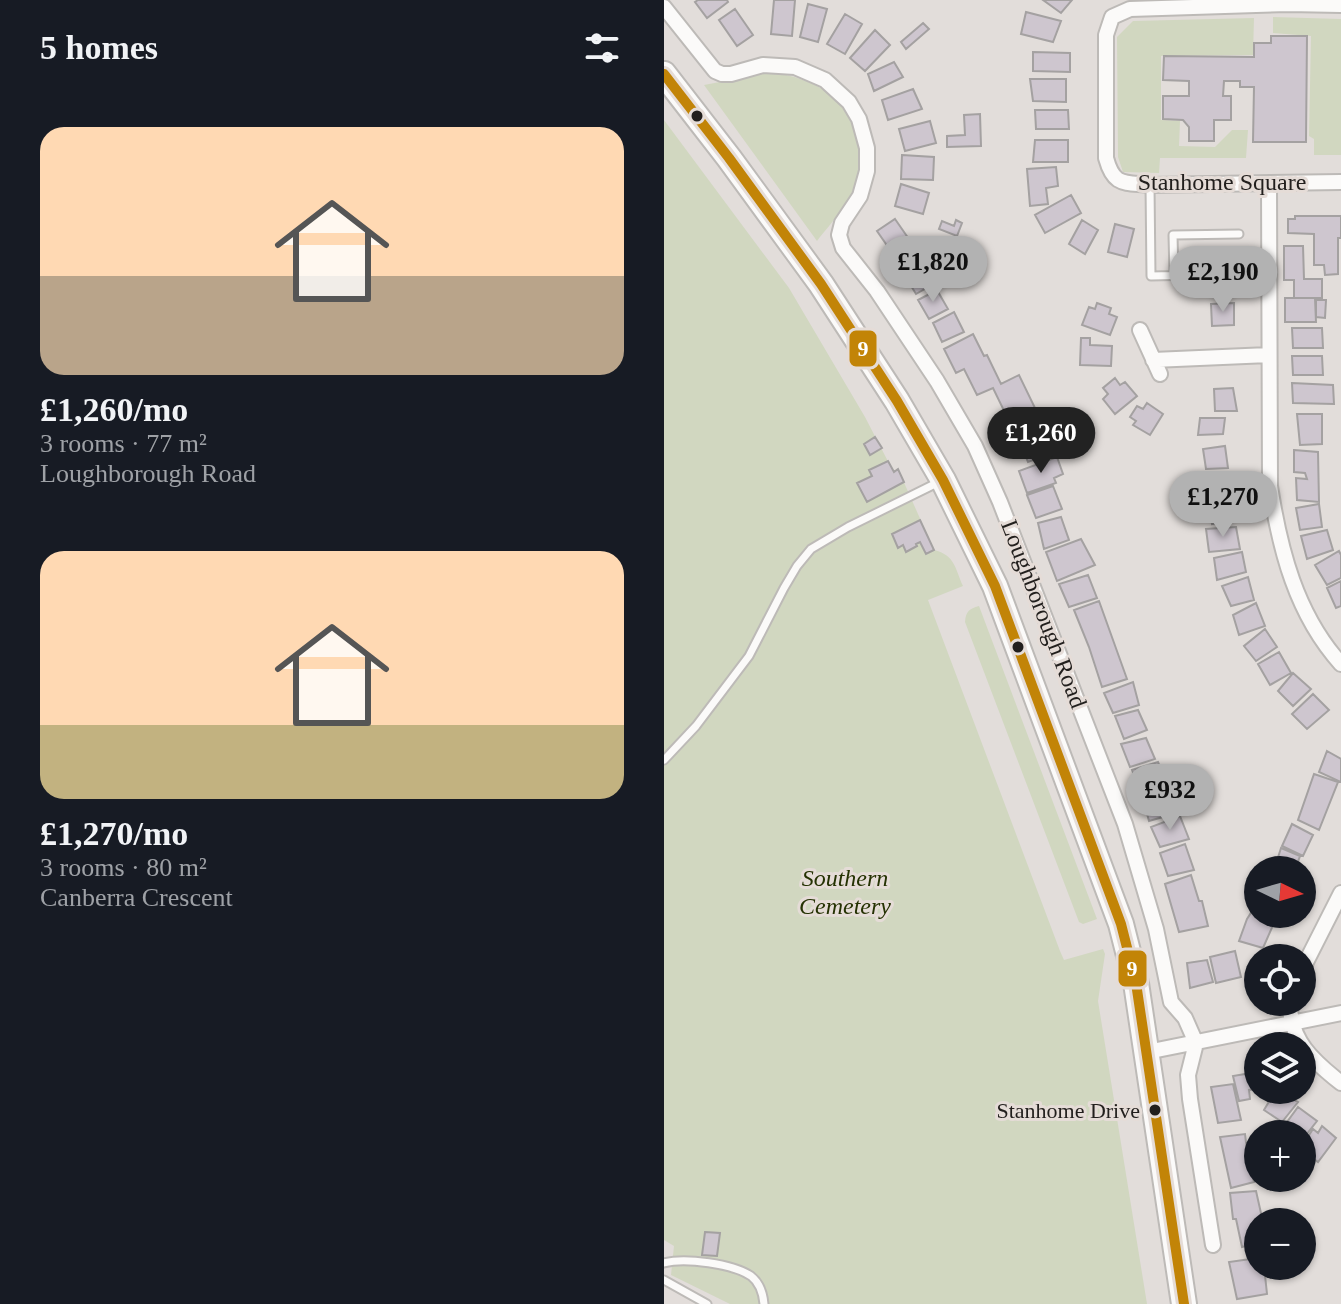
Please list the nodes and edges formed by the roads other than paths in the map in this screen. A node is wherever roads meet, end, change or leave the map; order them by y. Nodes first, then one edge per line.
1 (1256, 2) edge
2 (1288, 2) edge
3 (1341, 5) edge
4 (664, 7) edge
5 (664, 74) edge
6 (1341, 182) edge
7 (1269, 183) junction
8 (1150, 185) junction
9 (1239, 234) dead end
10 (1239, 274) dead end
11 (1174, 275) junction
12 (1140, 330) dead end
13 (1269, 355) junction
14 (1153, 360) junction
15 (1160, 374) dead end
16 (943, 480) junction
17 (1341, 664) edge
18 (664, 760) edge
19 (1341, 893) edge
20 (1315, 944) edge
21 (1341, 1013) edge
22 (1291, 1016) edge
23 (1291, 1023) junction
24 (1196, 1043) junction
25 (1147, 1052) junction
26 (1341, 1083) edge
27 (1213, 1245) dead end
28 (664, 1263) edge
29 (664, 1280) edge
30 (707, 1304) edge
31 (764, 1304) edge
32 (1184, 1304) edge

1 - 2 street, Stanhome Square
1 - 8 street, Stanhome Square
2 - 3 street, Stanhome Square
4 - 24 street, Loughborough Road
5 - 16 main road, Loughborough Road
6 - 7 street, Stanhome Square
7 - 8 street, Stanhome Square
7 - 13 street
8 - 11 lane
9 - 11 lane
10 - 11 lane
12 - 14 street
13 - 14 street
13 - 17 street
14 - 15 street
16 - 18 lane
16 - 25 main road, Loughborough Road
19 - 20 street
21 - 23 street
22 - 23 street
23 - 24 street
23 - 26 street
24 - 25 street
24 - 27 street
25 - 32 main road, Loughborough Road
28 - 31 lane
29 - 30 lane

